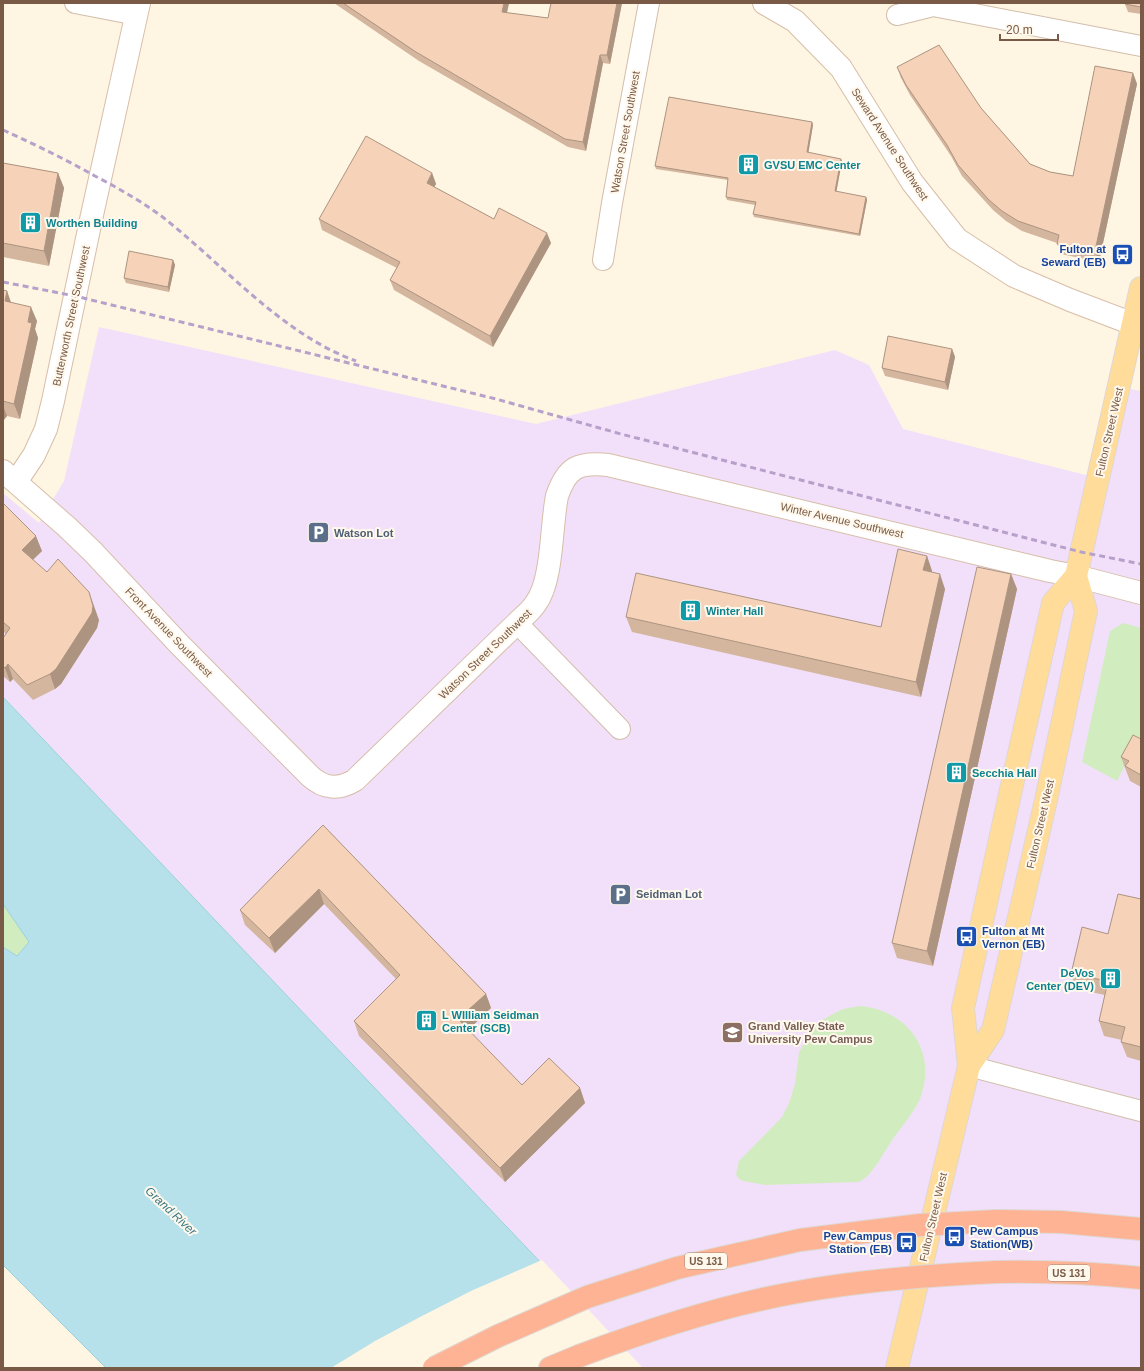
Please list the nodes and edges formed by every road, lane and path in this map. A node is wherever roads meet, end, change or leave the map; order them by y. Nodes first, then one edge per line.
1 (75, 3) edge
2 (649, 3) edge
3 (764, 3) edge
4 (138, 9) edge
5 (896, 15) dead end
6 (1141, 46) edge
7 (603, 260) dead end
8 (1141, 288) edge
9 (1137, 326) edge
10 (608, 465) joint
11 (10, 476) edge
12 (1076, 576) junction
13 (1141, 593) edge
14 (517, 623) junction
15 (620, 729) dead end
16 (336, 788) joint
17 (969, 1066) junction
18 (1141, 1111) edge
19 (1138, 1227) edge
20 (1141, 1278) edge
21 (572, 1362) edge
22 (434, 1368) edge
23 (550, 1368) edge
24 (897, 1368) edge

1 - 4 street
2 - 7 street, Watson Street Southwest
3 - 9 street, Seward Avenue Southwest
4 - 11 street, Butterworth Street Southwest
5 - 6 street
8 - 9 main road, Fulton Street West
9 - 12 main road, Fulton Street West
10 - 12 street, Winter Avenue Southwest
10 - 14 street, Watson Street Southwest
11 - 16 street, Front Avenue Southwest
12 - 13 street, Winter Avenue Southwest
12 - 17 main road, Fulton Street West
12 - 17 main road, Fulton Street West
14 - 15 street
14 - 16 street, Watson Street Southwest
17 - 18 street
17 - 24 main road, Fulton Street West
19 - 22 highway, US 131, bridge
20 - 21 highway, US 131, bridge
21 - 23 highway, US 131

